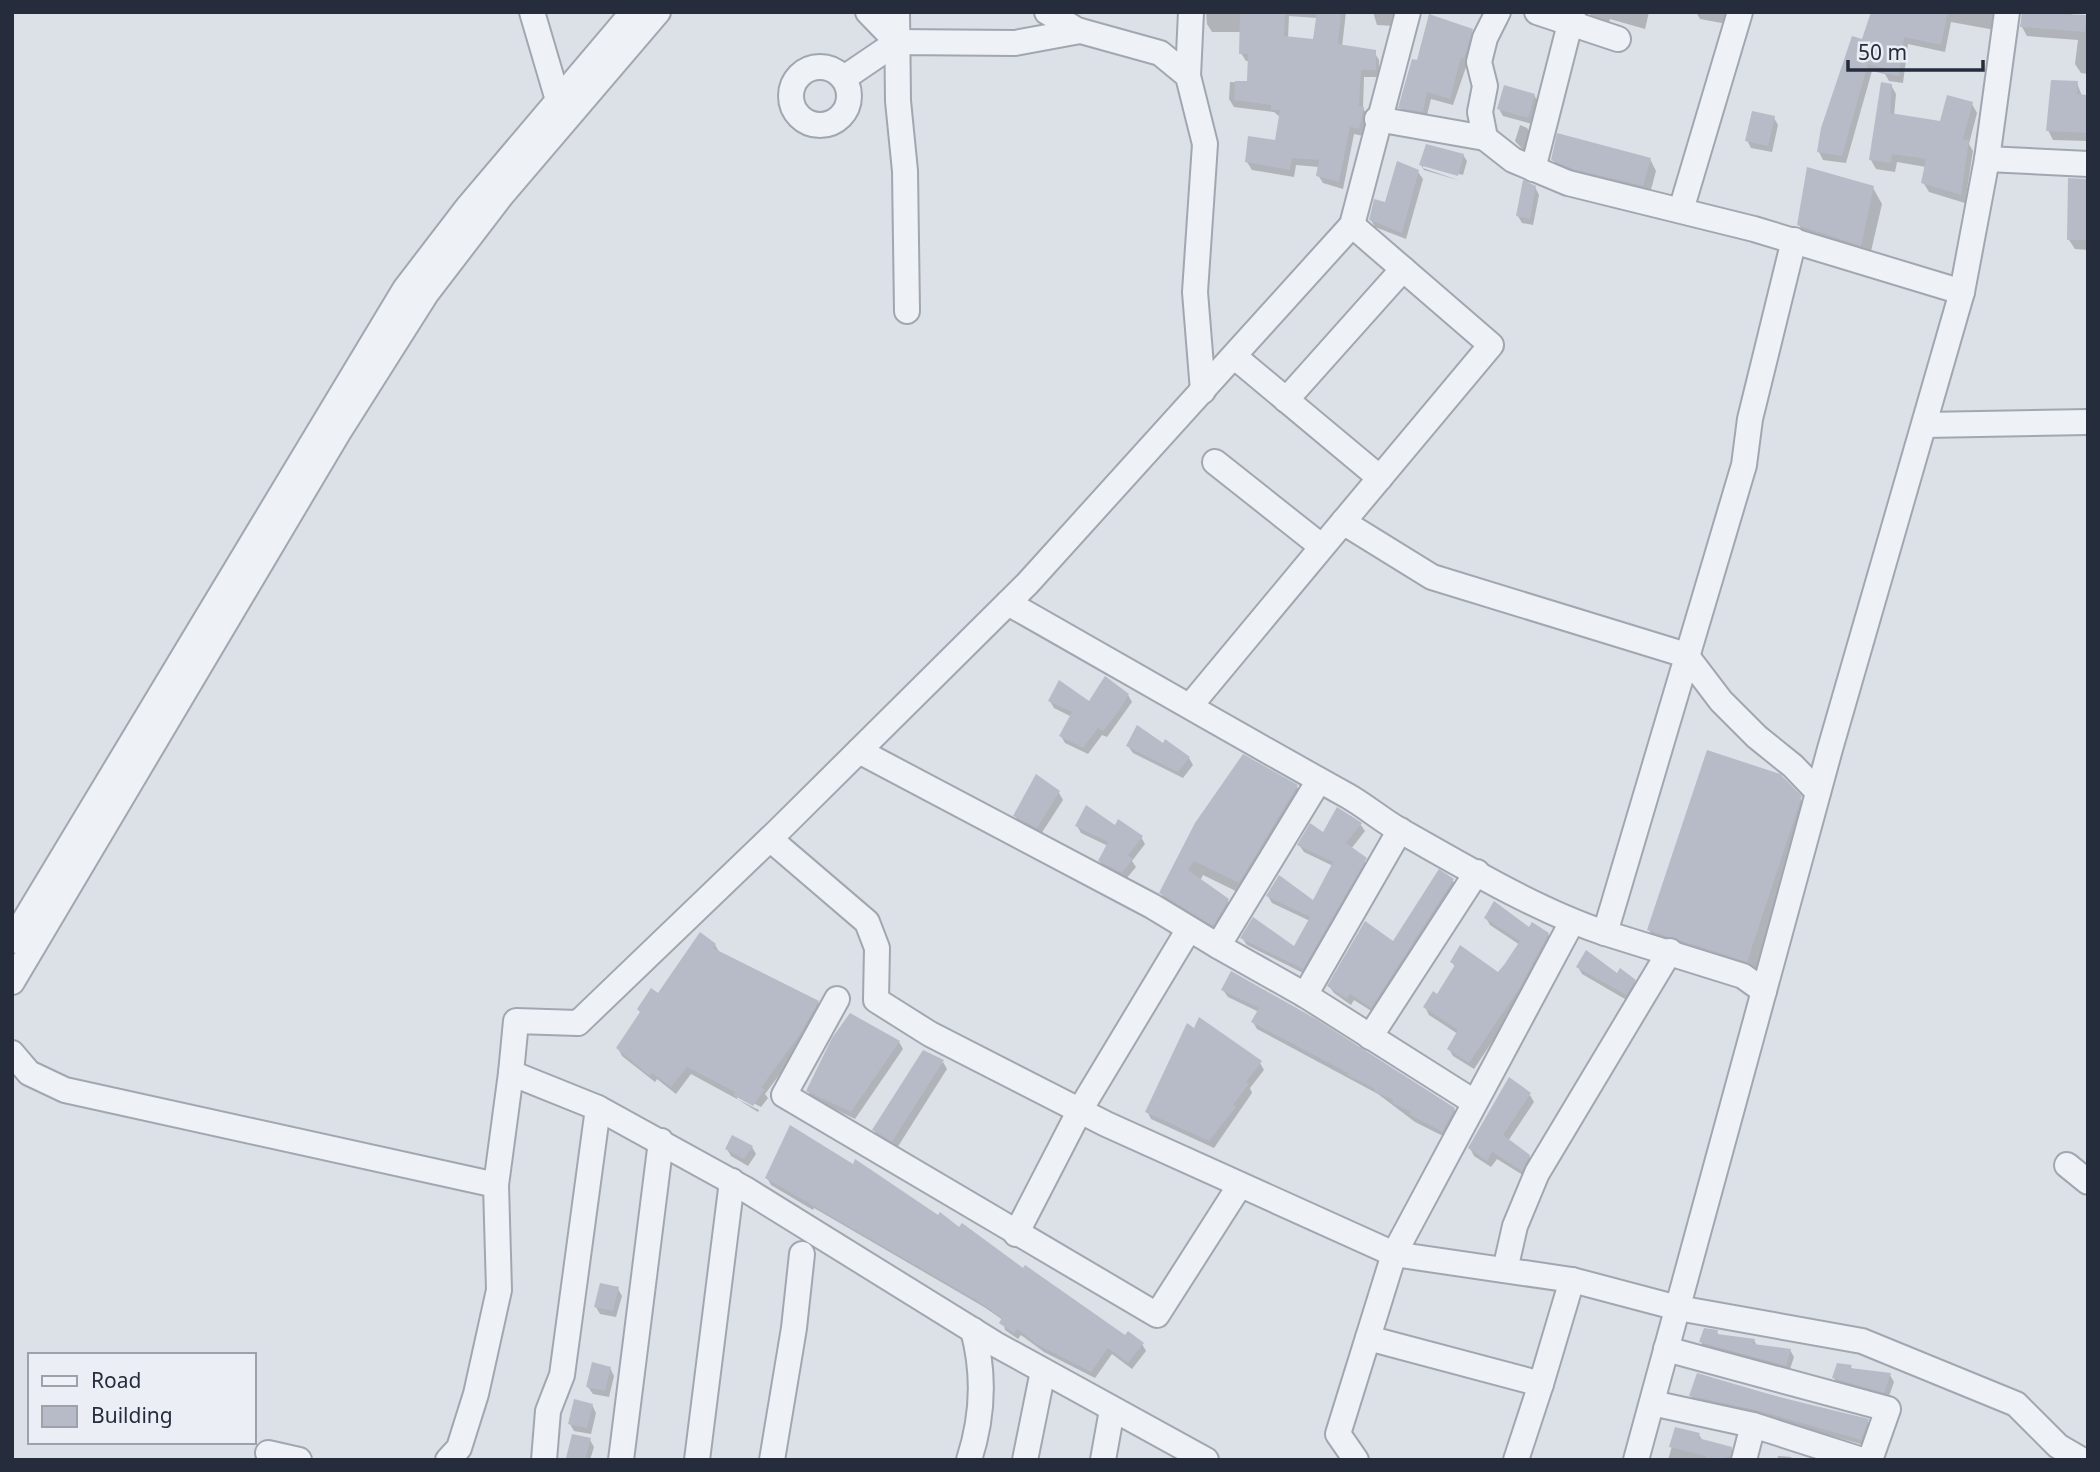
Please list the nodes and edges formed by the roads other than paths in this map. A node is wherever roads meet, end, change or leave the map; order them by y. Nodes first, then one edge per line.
1 (532, 12) edge
2 (633, 12) edge
3 (658, 12) edge
4 (868, 12) edge
5 (897, 12) edge
6 (1047, 12) edge
7 (1191, 12) edge
8 (1408, 12) edge
9 (1499, 12) edge
10 (1536, 12) edge
11 (1740, 12) edge
12 (2007, 12) edge
13 (1572, 18) edge
14 (1080, 31) junction
15 (1618, 39) dead end
16 (897, 42) junction
17 (1188, 76) junction
18 (844, 78) dead end
19 (558, 100) junction
20 (1377, 119) junction
21 (1485, 138) junction
22 (1987, 159) junction
23 (2088, 164) edge
24 (1533, 169) junction
25 (1681, 210) junction
26 (1352, 225) junction
27 (1794, 240) junction
28 (1403, 269) junction
29 (1962, 292) junction
30 (907, 311) dead end
31 (1235, 357) junction
32 (1203, 391) junction
33 (1286, 400) junction
34 (2088, 422) edge
35 (1925, 425) junction
36 (1215, 462) dead end
37 (1380, 478) junction
38 (1343, 522) junction
39 (1321, 546) junction
40 (1008, 603) junction
41 (1686, 655) junction
42 (1190, 706) junction
43 (859, 751) junction
44 (1318, 782) junction
45 (1818, 792) junction
46 (1400, 830) junction
47 (769, 839) junction
48 (1477, 872) junction
49 (1572, 922) junction
50 (1189, 929) junction
51 (1605, 933) junction
52 (12, 941) edge
53 (1218, 946) junction
54 (1670, 951) junction
55 (12, 982) edge
56 (1764, 991) junction
57 (1305, 995) junction
58 (837, 999) dead end
59 (1370, 1037) junction
60 (12, 1053) edge
61 (511, 1073) junction
62 (1474, 1102) junction
63 (598, 1108) junction
64 (1080, 1110) junction
65 (661, 1141) junction
66 (2067, 1165) dead end
67 (732, 1181) junction
68 (2088, 1182) edge
69 (496, 1185) junction
70 (1240, 1185) junction
71 (1016, 1234) junction
72 (802, 1254) dead end
73 (1394, 1254) junction
74 (1505, 1270) junction
75 (1572, 1280) junction
76 (1678, 1308) junction
77 (973, 1330) junction
78 (1368, 1338) junction
79 (1666, 1349) junction
80 (1043, 1371) junction
81 (1542, 1384) junction
82 (1651, 1403) junction
83 (1112, 1410) junction
84 (1753, 1425) junction
85 (1338, 1434) junction
86 (268, 1453) dead end
87 (1179, 1453) edge
88 (299, 1460) edge
89 (448, 1460) edge
90 (544, 1460) edge
91 (621, 1460) edge
92 (697, 1460) edge
93 (772, 1460) edge
94 (969, 1460) edge
95 (1025, 1460) edge
96 (1103, 1460) edge
97 (1206, 1460) edge
98 (1331, 1460) edge
99 (1356, 1460) edge
100 (1516, 1460) edge
101 (1636, 1460) edge
102 (1744, 1460) edge
103 (1862, 1460) edge
104 (1870, 1460) edge
105 (2082, 1460) edge

1 - 19 street
2 - 19 street
3 - 55 street
4 - 16 street
5 - 16 street
6 - 14 street
7 - 17 street
8 - 20 street
9 - 21 street
10 - 13 street
11 - 25 street
12 - 22 street
13 - 15 street
13 - 24 street
14 - 16 street
14 - 17 street
16 - 18 street
16 - 30 street
17 - 32 street
19 - 52 street
20 - 21 street
20 - 26 street
21 - 24 street
22 - 23 street
22 - 29 street
24 - 25 street
25 - 27 street
26 - 28 street
26 - 31 street
27 - 29 street
27 - 41 street
28 - 33 street
28 - 37 street
29 - 35 street
31 - 32 street
31 - 33 street
32 - 40 street
33 - 37 street
34 - 35 street
35 - 45 street
36 - 39 street
37 - 38 street
38 - 39 street
38 - 41 street
39 - 42 street
40 - 42 street
40 - 43 street
41 - 45 street
41 - 51 street
42 - 44 street
43 - 47 street
43 - 50 street
44 - 46 street
44 - 53 street
45 - 56 street
46 - 48 street
46 - 57 street
47 - 61 street
47 - 64 street
48 - 49 street
48 - 59 street
49 - 51 street
49 - 62 street
50 - 53 street
50 - 64 street
51 - 54 street
53 - 57 street
54 - 56 street
54 - 74 street
56 - 76 street
57 - 59 street
58 - 71 street
59 - 62 street
60 - 69 street
61 - 63 street
61 - 69 street
62 - 73 street
63 - 65 street
63 - 90 street
64 - 70 street
64 - 71 street
65 - 67 street
65 - 91 street
66 - 68 street
67 - 77 street
67 - 92 street
69 - 89 street
70 - 71 street
70 - 73 street
72 - 93 street
73 - 74 street
73 - 78 street
74 - 75 street
75 - 76 street
75 - 81 street
76 - 79 street
76 - 105 street
77 - 80 street
77 - 94 street
78 - 81 street
78 - 85 street
79 - 82 street
79 - 104 street
80 - 83 street
80 - 95 street
81 - 100 street
82 - 84 street
82 - 101 street
83 - 87 street
83 - 96 street
84 - 102 street
84 - 103 street
85 - 98 street
85 - 99 street
86 - 88 street
87 - 97 street

